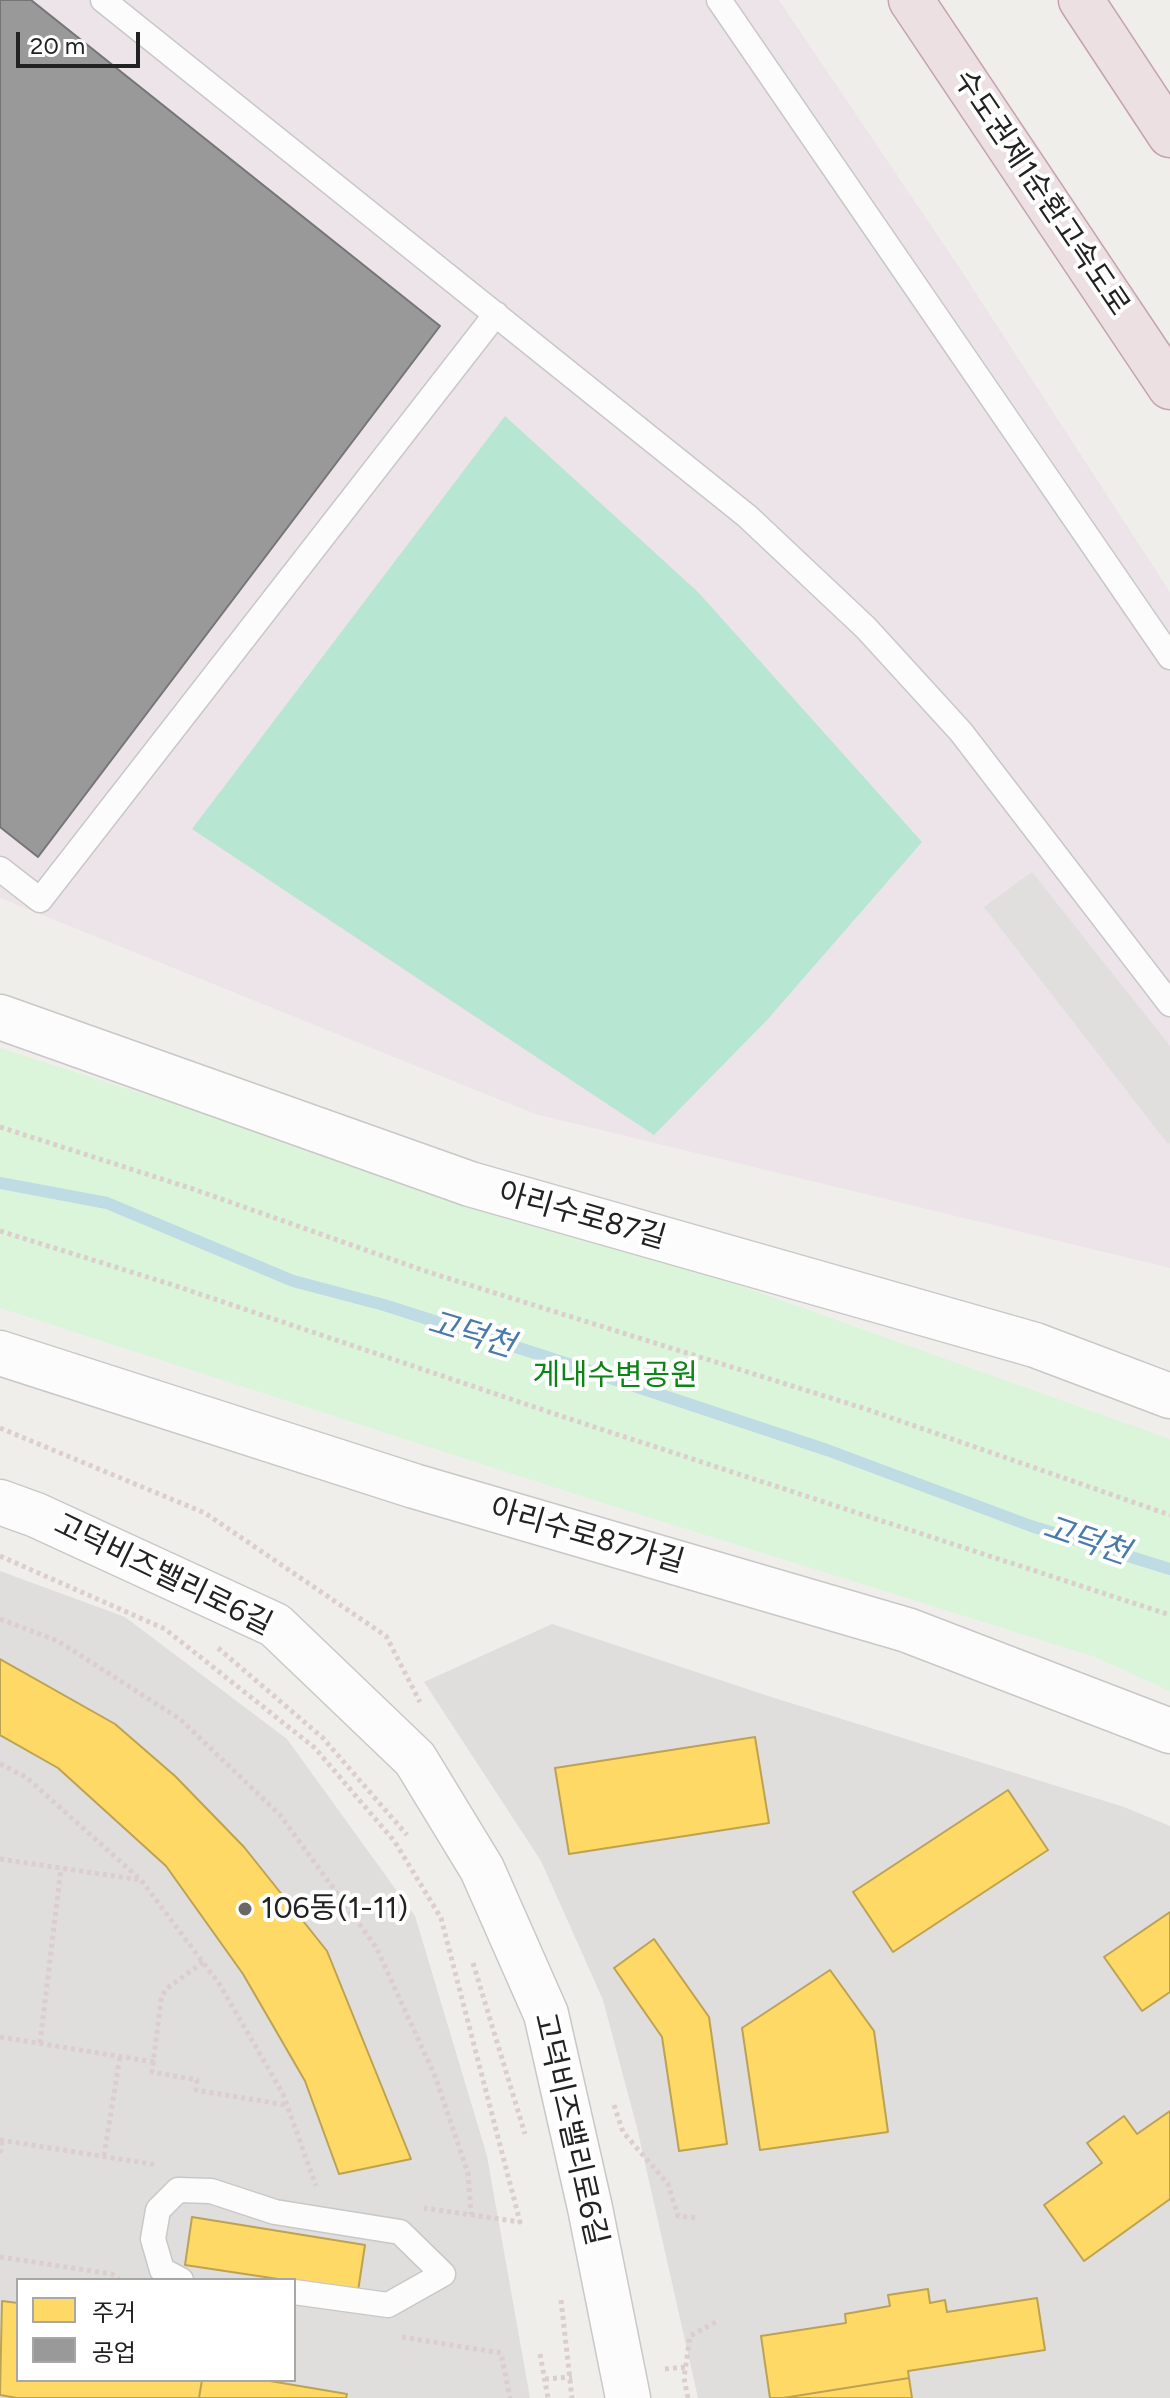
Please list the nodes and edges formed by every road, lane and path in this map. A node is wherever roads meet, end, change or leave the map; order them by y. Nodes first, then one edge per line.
1 (103, 0) edge
2 (719, 0) edge
3 (911, 0) edge
4 (1081, 0) edge
5 (1170, 135) edge
6 (496, 314) junction
7 (1170, 387) edge
8 (1170, 657) edge
9 (0, 869) edge
10 (1170, 1004) edge
11 (0, 1017) edge
12 (0, 1127) edge
13 (0, 1231) edge
14 (1035, 1345) junction
15 (0, 1353) edge
16 (1170, 1396) edge
17 (1170, 1426) edge
18 (0, 1502) edge
19 (1170, 1515) edge
20 (0, 1556) edge
21 (1170, 1615) edge
22 (0, 1619) edge
23 (210, 1641) dead end
24 (1170, 1731) edge
25 (0, 1764) edge
26 (414, 1843) dead end
27 (0, 1859) edge
28 (61, 1868) junction
29 (141, 1880) junction
30 (471, 1957) dead end
31 (203, 1962) junction
32 (0, 2037) edge
33 (40, 2043) junction
34 (120, 2056) junction
35 (154, 2062) junction
36 (286, 2105) junction
37 (2, 2141) edge
38 (530, 2148) dead end
39 (0, 2153) edge
40 (104, 2156) dead end
41 (319, 2193) dead end
42 (471, 2214) dead end
43 (520, 2222) dead end
44 (0, 2257) edge
45 (117, 2278) edge
46 (177, 2278) edge
47 (560, 2290) dead end
48 (296, 2292) edge
49 (718, 2321) dead end
50 (501, 2353) dead end
51 (540, 2354) dead end
52 (510, 2398) edge
53 (548, 2398) edge
54 (572, 2398) edge
55 (628, 2398) edge
56 (688, 2398) edge

1 - 6 lane
2 - 8 lane
3 - 7 highway, 수도권제1순환고속도로
4 - 5 highway
6 - 9 lane
6 - 10 lane
11 - 14 street, 아리수로87길
12 - 19 path
13 - 21 path
14 - 16 street, 아리수로87길
14 - 17 street
15 - 24 street, 아리수로87가길
18 - 55 street, 고덕비즈밸리로6길
20 - 43 path
22 - 42 path
23 - 26 path
25 - 29 path
27 - 28 path
28 - 29 path
28 - 33 path
29 - 31 path
30 - 38 path
31 - 35 path
31 - 36 path
32 - 33 path
33 - 34 path
34 - 35 path
34 - 40 path
35 - 36 path
36 - 41 path
37 - 39 path
44 - 45 path
46 - 48 lane
47 - 54 path
49 - 56 path
50 - 52 path
51 - 53 path

